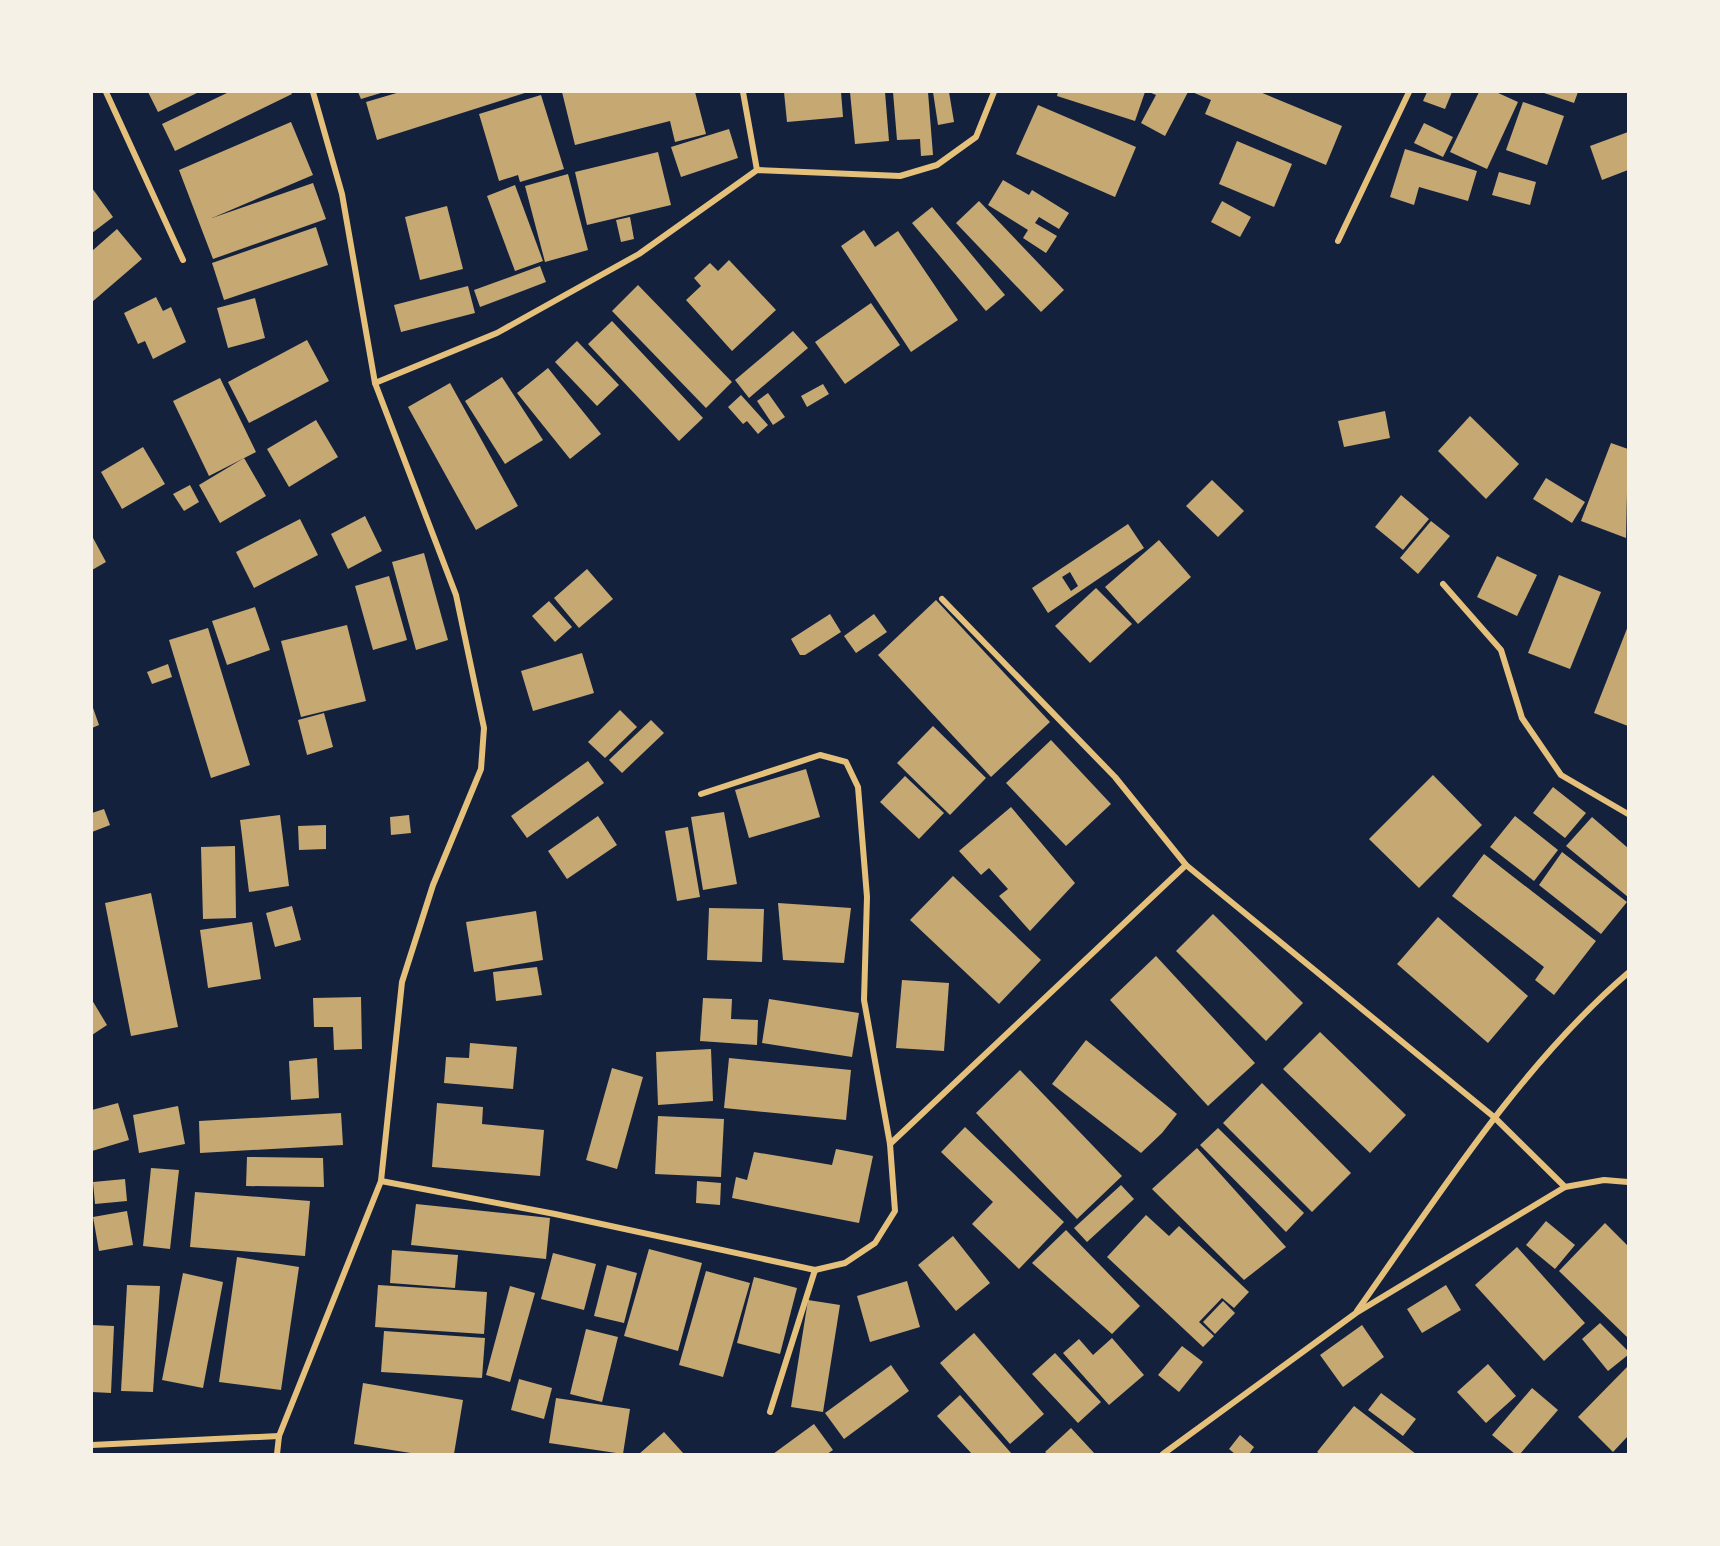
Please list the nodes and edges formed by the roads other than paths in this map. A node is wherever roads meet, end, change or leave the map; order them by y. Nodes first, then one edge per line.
1 (106, 92) edge
2 (313, 92) edge
3 (743, 92) edge
4 (994, 92) edge
5 (1409, 92) edge
6 (757, 170) junction
7 (1338, 242) dead end
8 (183, 260) dead end
9 (375, 383) junction
10 (1443, 584) dead end
11 (942, 599) dead end
12 (701, 794) dead end
13 (1629, 814) edge
14 (1186, 865) junction
15 (1629, 973) edge
16 (1494, 1117) junction
17 (890, 1143) junction
18 (381, 1181) junction
19 (1629, 1182) edge
20 (1565, 1187) junction
21 (815, 1270) junction
22 (1356, 1313) junction
23 (770, 1412) dead end
24 (279, 1436) junction
25 (92, 1445) edge
26 (277, 1455) edge
27 (1163, 1455) edge

1 - 8 street
2 - 9 street
3 - 6 street
4 - 6 street
5 - 7 street
6 - 9 street
9 - 18 street
10 - 13 street
11 - 14 street
12 - 17 street
14 - 16 street
14 - 17 street
15 - 16 street
16 - 20 street
16 - 22 street
17 - 21 street
18 - 21 street
18 - 24 street
19 - 20 street
20 - 22 street
21 - 23 street
22 - 27 street
24 - 25 street
24 - 26 street

